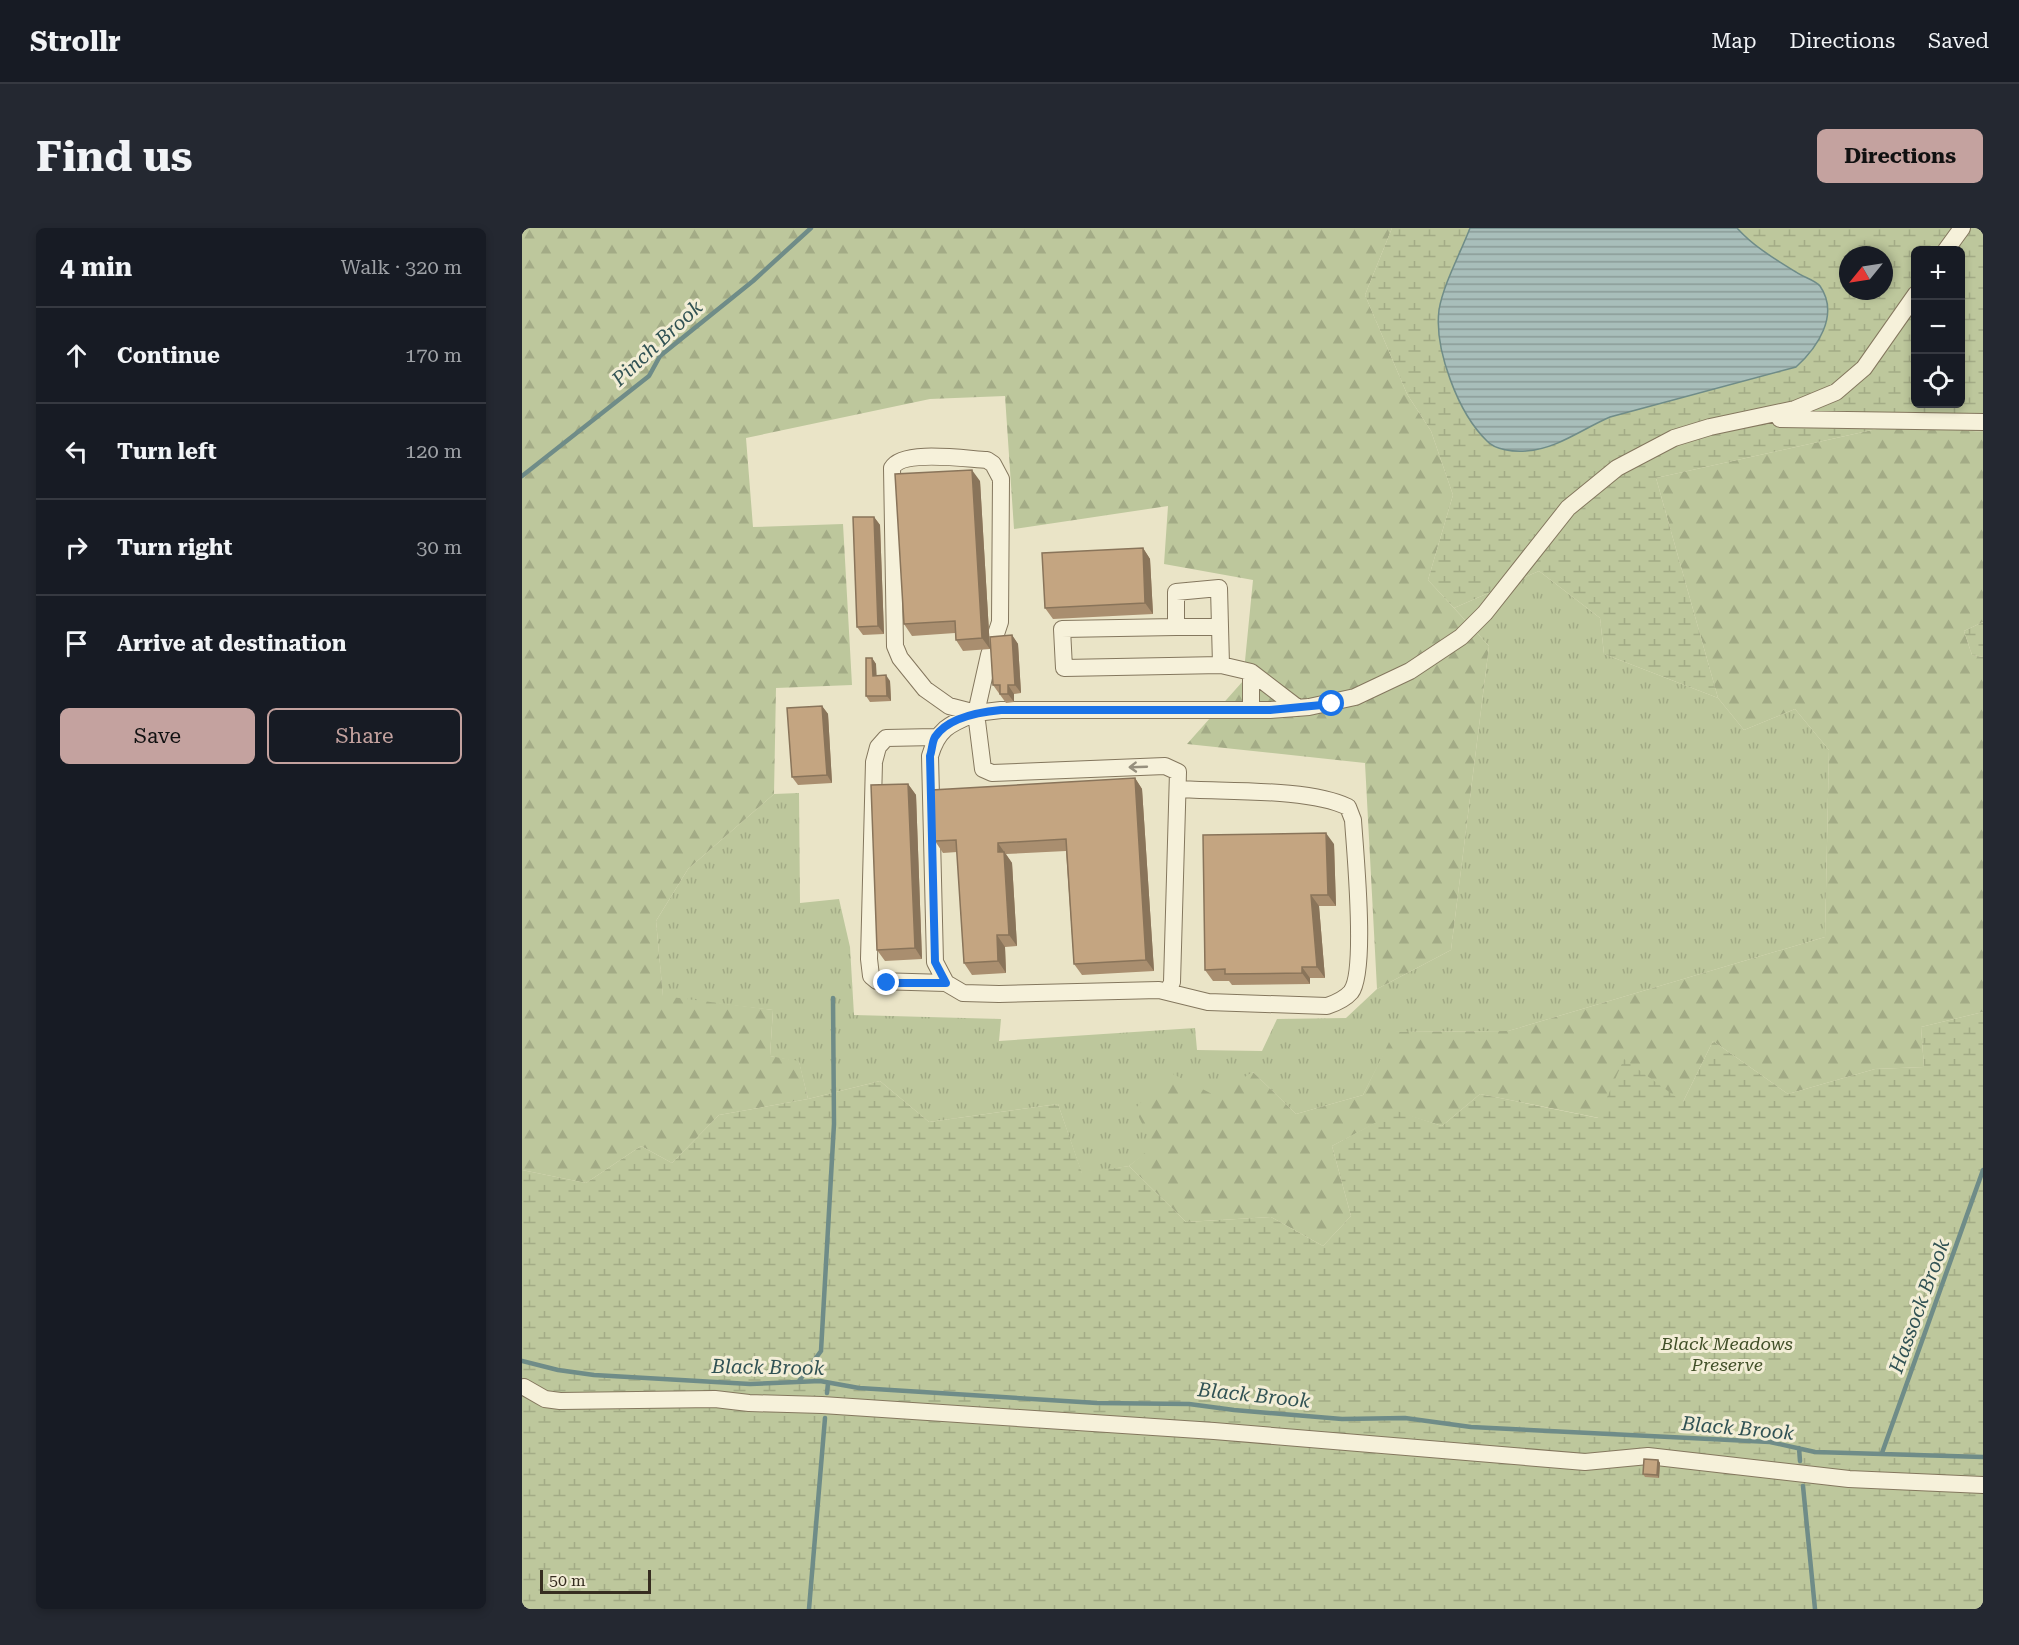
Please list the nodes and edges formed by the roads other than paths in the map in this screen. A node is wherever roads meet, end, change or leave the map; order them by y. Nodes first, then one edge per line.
1 (1962, 228) edge
2 (1949, 246) edge
3 (1912, 300) edge
4 (1750, 418) junction
5 (1983, 422) edge
6 (1176, 627) junction
7 (1220, 627) junction
8 (1221, 665) junction
9 (1251, 672) junction
10 (1298, 708) junction
11 (1251, 710) junction
12 (976, 713) junction
13 (935, 737) junction
14 (1179, 789) junction
15 (946, 983) junction
16 (1168, 992) junction
17 (524, 1387) dead end
18 (1983, 1485) edge

1 - 2 street
3 - 4 street
4 - 5 street
4 - 10 street
6 - 7 street
6 - 7 street
6 - 8 street
7 - 8 street
8 - 9 street
9 - 10 street
9 - 11 street
10 - 11 street
11 - 12 street
12 - 12 street
12 - 13 street
14 -> 12 street
13 - 15 street
13 - 15 street
14 - 16 street
14 - 16 street
15 - 16 street
17 - 18 street

